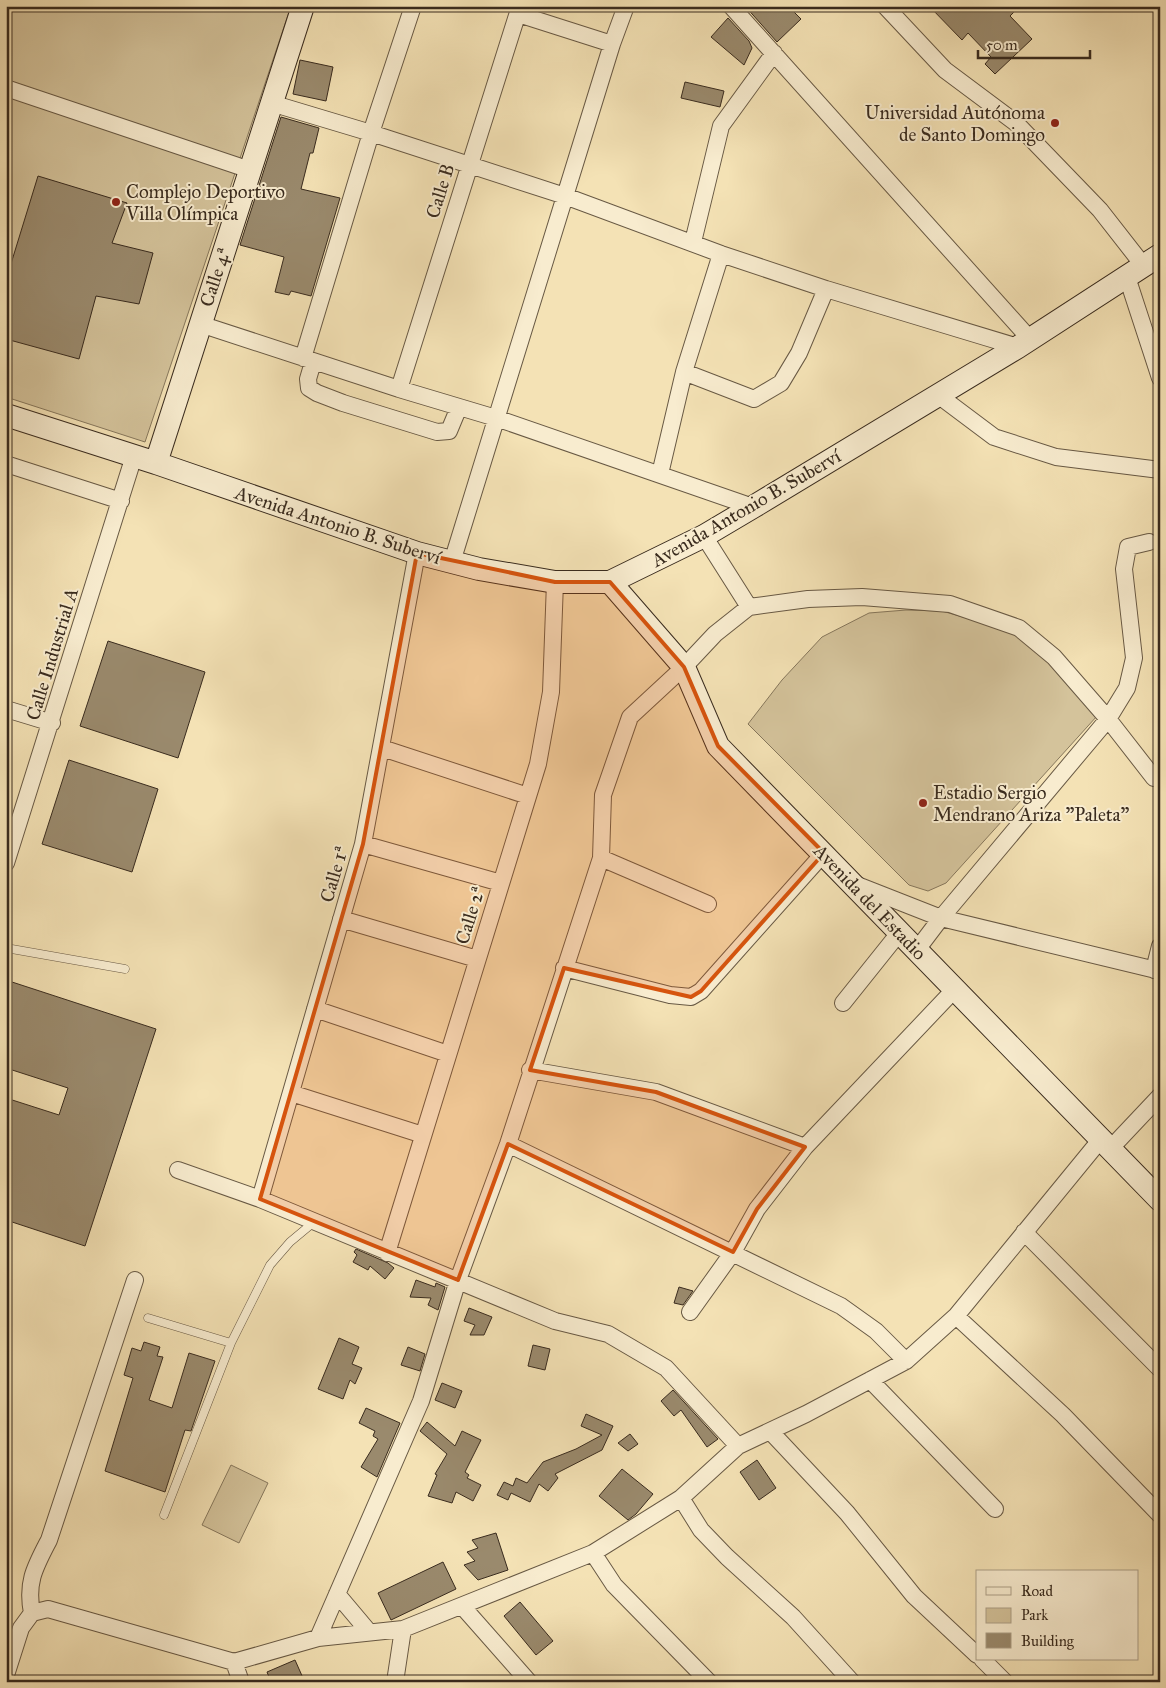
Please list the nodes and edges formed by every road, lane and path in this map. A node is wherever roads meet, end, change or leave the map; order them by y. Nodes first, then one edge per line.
1 (303, 6) edge
2 (413, 6) edge
3 (626, 6) edge
4 (731, 6) edge
5 (885, 6) edge
6 (519, 10) edge
7 (612, 44) junction
8 (774, 53) junction
9 (6, 88) edge
10 (271, 103) junction
11 (370, 133) junction
12 (469, 166) junction
13 (250, 170) junction
14 (565, 196) junction
15 (693, 242) junction
16 (721, 254) junction
17 (1143, 266) edge
18 (826, 289) junction
19 (200, 324) junction
20 (1024, 343) junction
21 (308, 360) junction
22 (684, 372) junction
23 (1160, 378) edge
24 (399, 389) junction
25 (938, 395) junction
26 (459, 407) junction
27 (6, 415) edge
28 (496, 418) junction
29 (134, 456) junction
30 (156, 463) junction
31 (6, 464) edge
32 (1160, 470) edge
33 (660, 474) junction
34 (120, 501) junction
35 (753, 507) junction
36 (704, 536) junction
37 (1149, 542) dead end
38 (417, 553) junction
39 (452, 562) junction
40 (554, 582) junction
41 (610, 582) junction
42 (749, 607) junction
43 (684, 667) junction
44 (6, 709) edge
45 (1108, 719) junction
46 (52, 723) junction
47 (382, 748) junction
48 (1154, 778) dead end
49 (528, 796) junction
50 (363, 844) junction
51 (824, 853) junction
52 (601, 858) junction
53 (6, 863) edge
54 (501, 883) junction
55 (855, 885) junction
56 (708, 904) dead end
57 (941, 918) junction
58 (341, 919) junction
59 (900, 933) junction
60 (1160, 946) edge
61 (6, 948) edge
62 (916, 951) junction
63 (477, 959) junction
64 (564, 968) junction
65 (125, 969) dead end
66 (1157, 971) edge
67 (954, 990) junction
68 (843, 1003) dead end
69 (315, 1009) junction
70 (448, 1054) junction
71 (530, 1070) junction
72 (291, 1093) junction
73 (1160, 1096) edge
74 (423, 1136) junction
75 (508, 1144) junction
76 (1105, 1144) junction
77 (805, 1147) junction
78 (178, 1170) dead end
79 (260, 1200) junction
80 (1160, 1200) edge
81 (314, 1222) junction
82 (1024, 1232) junction
83 (732, 1252) junction
84 (387, 1253) junction
85 (135, 1280) dead end
86 (458, 1280) junction
87 (690, 1312) dead end
88 (956, 1316) junction
89 (148, 1318) dead end
90 (231, 1342) junction
91 (906, 1361) junction
92 (1160, 1369) edge
93 (870, 1380) junction
94 (770, 1431) junction
95 (738, 1446) junction
96 (681, 1498) junction
97 (995, 1509) dead end
98 (164, 1515) dead end
99 (1160, 1515) edge
100 (593, 1553) junction
101 (337, 1594) junction
102 (462, 1606) junction
103 (32, 1613) junction
104 (403, 1629) junction
105 (369, 1632) junction
106 (318, 1638) junction
107 (976, 1654) edge
108 (983, 1660) edge
109 (234, 1662) junction
110 (6, 1676) edge
111 (241, 1682) edge
112 (395, 1682) edge
113 (529, 1682) edge
114 (709, 1682) edge
115 (852, 1682) edge
116 (1005, 1682) edge

1 - 10 street, Calle 4ª
2 - 11 street
3 - 7 street
4 - 8 street
5 - 17 street
6 - 7 street
6 - 12 street, Calle B
7 - 14 street
8 - 15 street
8 - 20 street
9 - 13 street
10 - 11 street
10 - 13 street, Calle 4ª
11 - 12 street
11 - 21 street
12 - 14 street
12 - 24 street, Calle B
13 - 19 street, Calle 4ª
14 - 15 street
14 - 28 street
15 - 16 street
16 - 18 street
16 - 22 street
17 - 20 street, Avenida Antonio B. Suberví
17 - 23 street
18 - 20 street
18 - 22 street
19 - 21 street
19 - 30 street, Calle 4ª
20 - 25 street, Avenida Antonio B. Suberví
21 - 24 street
21 - 26 street
22 - 33 street
24 - 26 street
25 - 32 street
25 - 35 street, Avenida Antonio B. Suberví
26 - 28 street
27 - 29 street, Avenida Antonio B. Suberví
28 - 33 street
28 - 39 street
29 - 30 street, Avenida Antonio B. Suberví
29 - 34 street, Calle Industrial A
30 - 38 street, Avenida Antonio B. Suberví
31 - 34 street
33 - 35 street
34 - 46 street, Calle Industrial A
35 - 36 street, Avenida Antonio B. Suberví
36 - 41 street, Avenida Antonio B. Suberví
36 - 42 street
37 - 45 street
38 - 39 street, Avenida Antonio B. Suberví
38 - 47 street, Calle 1ª
39 - 40 street, Avenida Antonio B. Suberví
40 - 41 street, Avenida Antonio B. Suberví
40 - 49 street, Calle 2ª
41 - 43 street, Avenida del Estadio
42 - 43 street
42 - 45 street
43 - 51 street, Avenida del Estadio
43 - 52 street
44 - 46 street
45 - 48 street
45 - 57 street
46 - 53 street, Calle Industrial A
47 - 49 street
47 - 50 street, Calle 1ª
49 - 54 street, Calle 2ª
50 - 54 street
50 - 58 street, Calle 1ª
51 - 55 street, Avenida del Estadio
51 - 64 street
52 - 56 street
52 - 64 street
54 - 63 street, Calle 2ª
55 - 57 street
55 - 59 street, Avenida del Estadio
57 - 62 street
57 - 66 street
58 - 63 street
58 - 69 street, Calle 1ª
59 - 62 street, Avenida del Estadio
59 - 68 street
60 - 66 street
61 - 65 lane
62 - 67 street, Avenida del Estadio
63 - 70 street, Calle 2ª
64 - 71 street
67 - 76 street, Avenida del Estadio
67 - 77 street
69 - 70 street
69 - 72 street, Calle 1ª
70 - 74 street, Calle 2ª
71 - 75 street
71 - 77 street
72 - 74 street
72 - 79 street, Calle 1ª
73 - 76 street
74 - 84 street, Calle 2ª
75 - 83 street
75 - 86 street
76 - 80 street, Avenida del Estadio
76 - 82 street
77 - 83 street
78 - 79 street
79 - 81 street
81 - 84 street
81 - 90 lane
82 - 88 street
82 - 92 street
83 - 87 street
83 - 91 street
84 - 86 street
85 - 103 street
86 - 95 street
86 - 101 street
88 - 91 street
88 - 99 street
89 - 90 lane
90 - 98 lane
91 - 93 street
93 - 94 street
93 - 97 street
94 - 95 street
94 - 107 street
95 - 96 street
96 - 100 street
96 - 115 street
100 - 102 street
100 - 114 street
101 - 105 street
101 - 106 street
102 - 104 street
102 - 113 street
103 - 109 street
103 - 110 street
104 - 105 street
104 - 112 street
105 - 106 street
106 - 109 street
108 - 116 street
109 - 111 street

